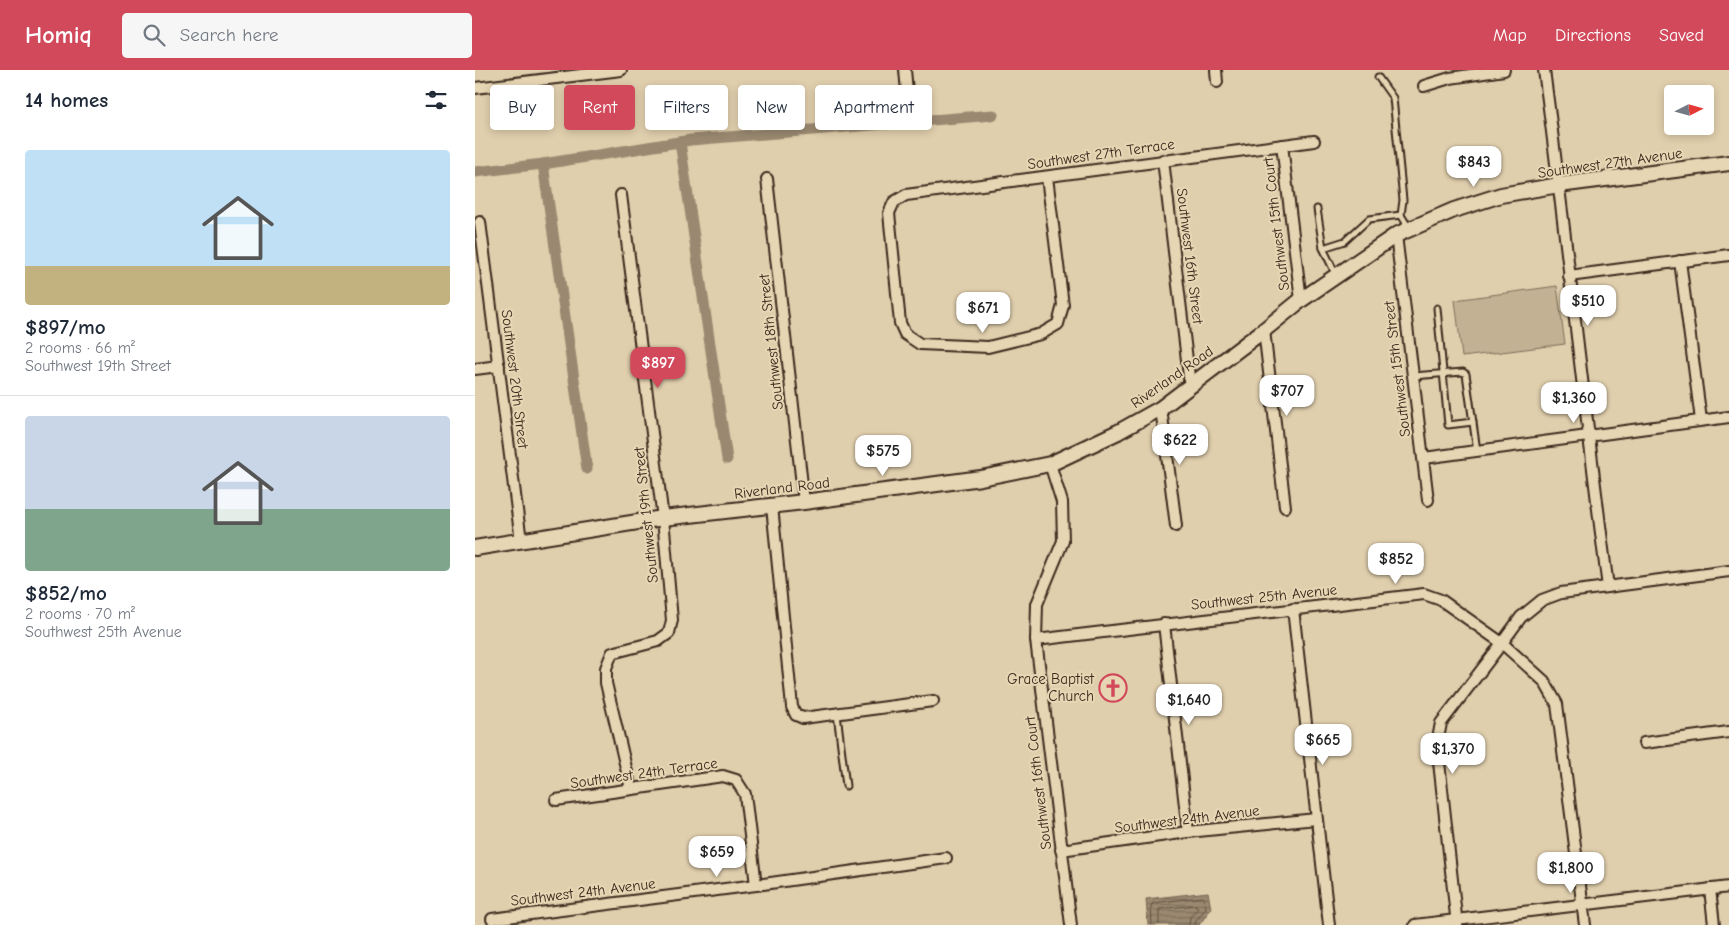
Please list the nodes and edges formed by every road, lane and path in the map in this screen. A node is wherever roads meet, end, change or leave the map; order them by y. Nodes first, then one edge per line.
1 (621, 70) edge
2 (905, 70) edge
3 (1216, 70) edge
4 (1504, 70) edge
5 (1544, 70) edge
6 (1378, 77) dead end
7 (1217, 82) dead end
8 (906, 85) edge
9 (1424, 86) dead end
10 (475, 88) edge
11 (1314, 141) dead end
12 (1282, 145) junction
13 (1163, 160) junction
14 (1729, 163) edge
15 (1047, 177) junction
16 (767, 179) dead end
17 (1559, 185) junction
18 (621, 195) dead end
19 (1317, 210) dead end
20 (1401, 215) junction
21 (480, 222) dead end
22 (1410, 229) junction
23 (1396, 234) junction
24 (479, 247) edge
25 (1323, 248) junction
26 (1729, 254) edge
27 (1680, 261) junction
28 (1336, 276) junction
29 (1569, 276) junction
30 (1301, 300) junction
31 (1437, 308) dead end
32 (1264, 330) junction
33 (499, 366) junction
34 (475, 369) edge
35 (1444, 374) junction
36 (1413, 376) junction
37 (1191, 385) junction
38 (1161, 408) junction
39 (1729, 417) edge
40 (1701, 420) junction
41 (1473, 422) junction
42 (1588, 435) junction
43 (1477, 451) junction
44 (1423, 458) junction
45 (1051, 464) junction
46 (1428, 500) dead end
47 (804, 502) junction
48 (772, 506) junction
49 (1285, 507) dead end
50 (663, 518) junction
51 (1176, 526) dead end
52 (521, 541) junction
53 (475, 548) edge
54 (1729, 571) edge
55 (1608, 587) junction
56 (1293, 609) junction
57 (1165, 624) junction
58 (1036, 640) junction
59 (1502, 643) junction
60 (933, 701) dead end
61 (837, 714) junction
62 (1729, 732) edge
63 (1644, 743) dead end
64 (846, 786) dead end
65 (631, 789) junction
66 (556, 800) dead end
67 (1316, 819) junction
68 (1188, 832) junction
69 (1061, 850) junction
70 (946, 858) dead end
71 (756, 886) junction
72 (1729, 887) edge
73 (1710, 889) junction
74 (1582, 905) junction
75 (491, 919) dead end
76 (1457, 922) edge
77 (1071, 925) edge
78 (1329, 925) edge
79 (1415, 925) edge
80 (1585, 925) edge
81 (1714, 925) edge

1 - 10 street
2 - 8 street
3 - 7 street
4 - 9 street
5 - 17 street
6 - 20 lane
11 - 12 street, Southwest 27th Terrace
12 - 13 street, Southwest 27th Terrace
12 - 30 street, Southwest 15th Court
13 - 15 street, Southwest 27th Terrace
13 - 37 street, Southwest 16th Street
14 - 17 street, Southwest 27th Avenue
15 - 15 street, Southwest 27th Terrace
16 - 47 street, Southwest 18th Street
17 - 22 street, Southwest 27th Avenue
17 - 29 street
18 - 50 street, Southwest 19th Street
19 - 25 lane
20 - 22 lane
20 - 25 lane
21 - 24 street, Southwest 20th Street
22 - 23 street, Southwest 27th Avenue
23 - 28 street, Southwest 27th Avenue
23 - 36 street, Southwest 15th Street
24 - 33 street, Southwest 20th Street
25 - 28 lane
26 - 27 street
27 - 29 street
27 - 40 street
28 - 30 street, Southwest 27th Avenue
29 - 42 street
30 - 32 street, Southwest 27th Avenue
31 - 35 lane
32 - 37 street, Riverland Road
32 - 49 street
33 - 34 street
33 - 52 street, Southwest 20th Street
35 - 36 lane
35 - 41 lane
35 - 41 lane
36 - 44 street, Southwest 15th Street
37 - 38 street, Riverland Road
38 - 45 street, Riverland Road
38 - 51 street
39 - 40 street
40 - 42 street
41 - 43 lane
42 - 43 street
42 - 55 street
43 - 44 street
44 - 46 street, Southwest 15th Street
45 - 47 street, Riverland Road
45 - 58 street, Southwest 16th Court
47 - 48 street, Riverland Road
48 - 50 street, Riverland Road
48 - 61 street
50 - 52 street, Riverland Road
50 - 65 street, Southwest 19th Street
52 - 53 street, Riverland Road
54 - 55 street
55 - 59 street
56 - 57 street, Southwest 25th Avenue
56 - 59 street, Southwest 25th Avenue
56 - 67 street
57 - 58 street, Southwest 25th Avenue
57 - 68 street
58 - 69 street, Southwest 16th Court
59 - 74 street, Southwest 25th Avenue
59 - 76 street
60 - 61 street
61 - 64 lane
62 - 63 street
65 - 66 street, Southwest 24th Terrace
65 - 71 street, Southwest 24th Terrace
67 - 68 street, Southwest 24th Avenue
67 - 78 street
68 - 69 street, Southwest 24th Avenue
69 - 77 street, Southwest 16th Court
70 - 71 street, Southwest 24th Avenue
71 - 75 street, Southwest 24th Avenue
72 - 73 street
73 - 74 street
73 - 81 street
74 - 76 street
74 - 80 street, Southwest 25th Avenue
76 - 79 street

